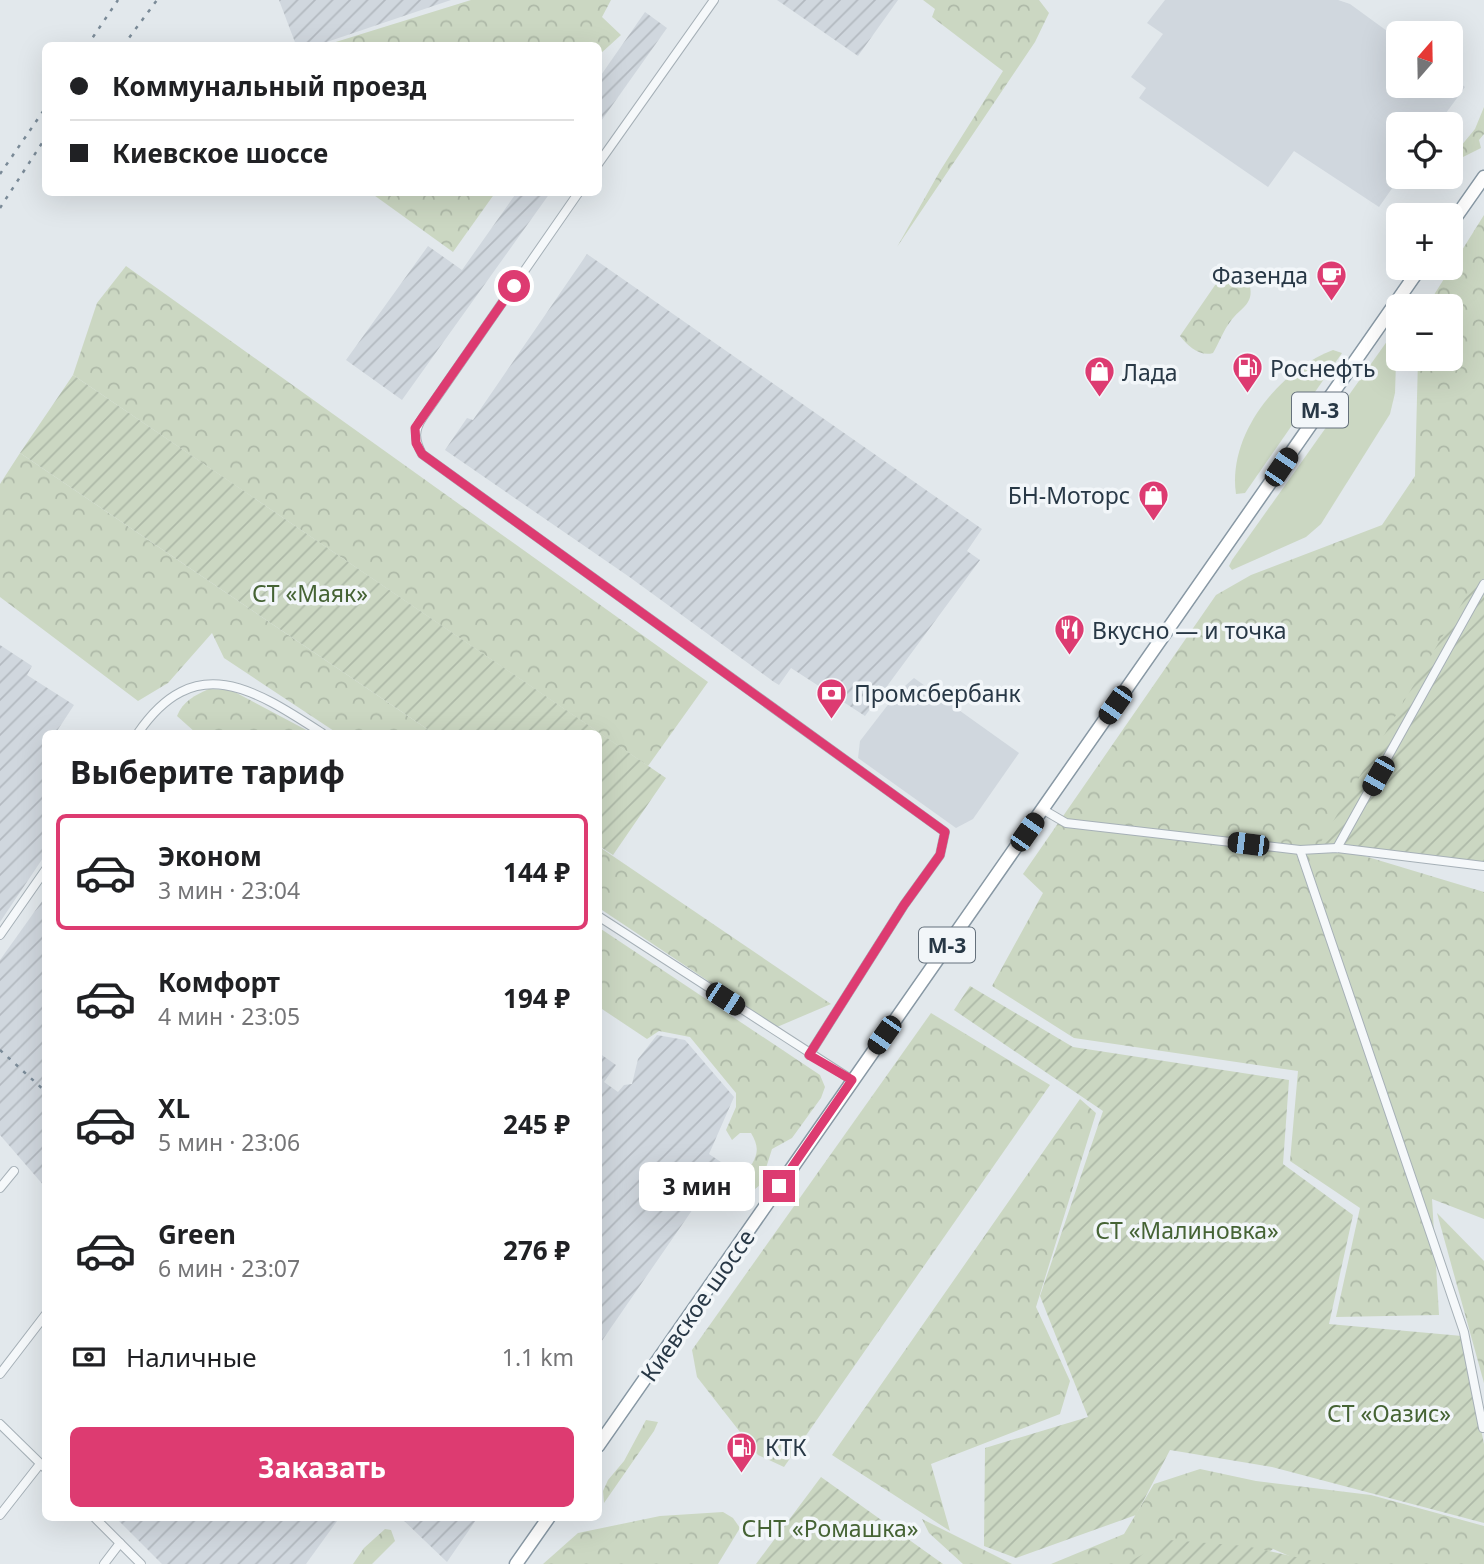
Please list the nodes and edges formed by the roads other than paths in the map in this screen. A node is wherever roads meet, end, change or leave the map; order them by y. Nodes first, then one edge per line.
1 (714, 0) edge
2 (602, 158) edge
3 (1484, 177) edge
4 (1478, 194) edge
5 (576, 196) edge
6 (1463, 211) edge
7 (1412, 280) edge
8 (1484, 584) edge
9 (140, 730) edge
10 (317, 730) edge
11 (1042, 809) junction
12 (1338, 848) junction
13 (1300, 850) junction
14 (1484, 866) edge
15 (42, 875) edge
16 (602, 919) edge
17 (0, 935) edge
18 (809, 1055) junction
19 (852, 1080) junction
20 (14, 1171) dead end
21 (0, 1188) edge
22 (42, 1319) edge
23 (0, 1374) edge
24 (0, 1424) edge
25 (1483, 1428) edge
26 (602, 1440) edge
27 (42, 1466) edge
28 (42, 1468) edge
29 (0, 1515) edge
30 (98, 1521) edge
31 (546, 1521) edge
32 (120, 1543) junction
33 (104, 1564) edge
34 (141, 1564) edge
35 (516, 1564) edge

1 - 2 street
3 - 4 highway
4 - 6 highway
5 - 18 street
7 - 11 highway, Киевское шоссе / М-3
8 - 12 street
9 - 10 street
11 - 13 street
11 - 19 highway, Киевское шоссе / М-3
12 - 13 street
12 - 14 street
13 - 25 street
15 - 17 street
16 - 18 street
18 - 19 street
19 - 26 highway, Киевское шоссе / М-3
20 - 21 street
22 - 23 street
24 - 27 street
28 - 29 street
30 - 32 street
31 - 35 highway
32 - 33 street
32 - 34 street

